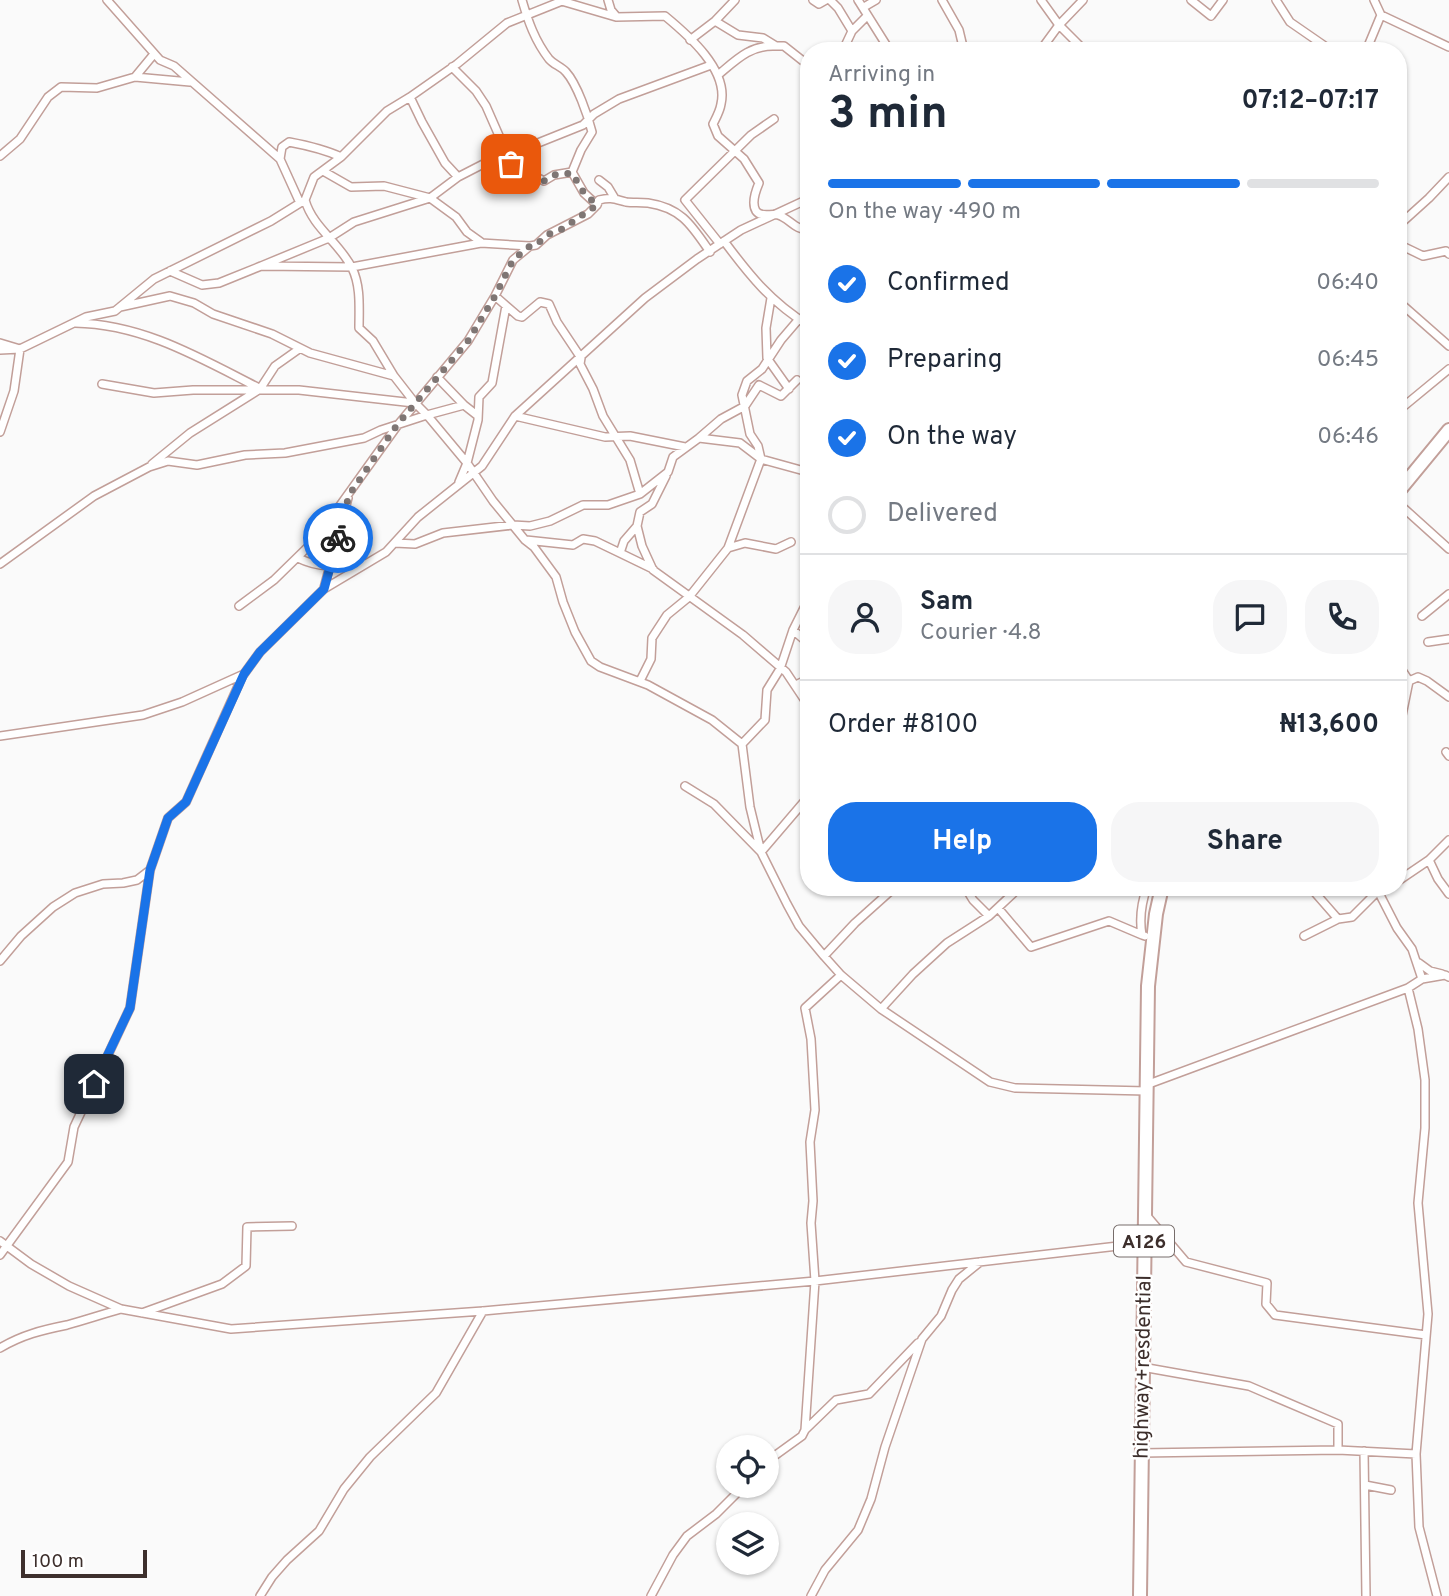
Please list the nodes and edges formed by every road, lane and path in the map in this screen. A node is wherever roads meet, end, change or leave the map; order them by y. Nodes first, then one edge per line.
1 (107, 0) edge
2 (522, 0) edge
3 (608, 0) edge
4 (735, 0) edge
5 (813, 0) edge
6 (828, 0) edge
7 (858, 0) edge
8 (876, 0) edge
9 (942, 0) edge
10 (1041, 0) edge
11 (1083, 0) edge
12 (1191, 0) edge
13 (1223, 0) edge
14 (1276, 0) edge
15 (1374, 0) edge
16 (560, 1) edge
17 (864, 7) junction
18 (527, 15) junction
19 (1381, 15) junction
20 (867, 16) junction
21 (616, 17) junction
22 (715, 21) junction
23 (1059, 25) junction
24 (852, 31) junction
25 (690, 40) junction
26 (847, 42) edge
27 (884, 42) edge
28 (962, 42) edge
29 (1049, 42) edge
30 (1076, 42) edge
31 (1319, 42) edge
32 (1370, 42) edge
33 (776, 46) junction
34 (1449, 47) edge
35 (154, 54) junction
36 (800, 59) edge
37 (711, 65) junction
38 (452, 66) junction
39 (718, 75) junction
40 (135, 77) junction
41 (191, 82) junction
42 (410, 97) junction
43 (774, 118) dead end
44 (589, 120) junction
45 (736, 151) junction
46 (0, 156) edge
47 (341, 157) junction
48 (280, 159) junction
49 (513, 165) junction
50 (323, 171) junction
51 (572, 173) junction
52 (458, 177) junction
53 (1449, 177) edge
54 (599, 180) dead end
55 (614, 197) junction
56 (430, 198) junction
57 (302, 201) junction
58 (800, 204) edge
59 (597, 205) junction
60 (778, 215) junction
61 (1407, 218) edge
62 (800, 228) edge
63 (329, 237) junction
64 (722, 242) junction
65 (481, 243) junction
66 (530, 246) junction
67 (1407, 248) edge
68 (710, 252) junction
69 (1449, 254) edge
70 (261, 266) junction
71 (352, 267) junction
72 (170, 271) junction
73 (495, 296) junction
74 (771, 298) junction
75 (506, 306) junction
76 (120, 307) junction
77 (1407, 309) edge
78 (799, 319) joint
79 (73, 323) junction
80 (0, 343) edge
81 (1449, 346) edge
82 (20, 349) junction
83 (299, 349) junction
84 (0, 350) edge
85 (581, 358) junction
86 (767, 358) junction
87 (1449, 369) edge
88 (394, 376) junction
89 (437, 377) junction
90 (797, 380) dead end
91 (102, 384) dead end
92 (260, 389) junction
93 (789, 389) junction
94 (415, 403) junction
95 (1407, 404) edge
96 (464, 405) junction
97 (745, 406) junction
98 (427, 415) junction
99 (478, 416) junction
100 (515, 416) junction
101 (397, 425) junction
102 (1449, 430) edge
103 (0, 432) edge
104 (615, 436) junction
105 (699, 438) junction
106 (685, 447) junction
107 (761, 459) junction
108 (467, 463) junction
109 (149, 467) junction
110 (800, 470) edge
111 (668, 472) junction
112 (473, 474) junction
113 (1407, 481) edge
114 (457, 486) junction
115 (640, 494) junction
116 (349, 495) junction
117 (1407, 511) edge
118 (513, 525) junction
119 (637, 526) junction
120 (525, 540) junction
121 (791, 542) dead end
122 (395, 544) junction
123 (728, 548) junction
124 (1449, 549) edge
125 (620, 553) junction
126 (298, 558) junction
127 (367, 562) junction
128 (0, 564) edge
129 (331, 567) junction
130 (653, 570) junction
131 (324, 589) junction
132 (1449, 594) edge
133 (689, 597) junction
134 (239, 606) dead end
135 (800, 616) edge
136 (1422, 616) dead end
137 (793, 630) junction
138 (800, 636) edge
139 (1449, 639) edge
140 (1428, 642) dead end
141 (780, 669) junction
142 (244, 674) junction
143 (1407, 678) edge
144 (640, 681) junction
145 (1409, 681) junction
146 (800, 683) edge
147 (796, 685) junction
148 (1407, 691) edge
149 (800, 692) edge
150 (1449, 697) edge
151 (0, 736) edge
152 (742, 744) junction
153 (685, 786) dead end
154 (800, 806) edge
155 (1449, 840) edge
156 (761, 852) junction
157 (1429, 860) junction
158 (150, 870) junction
159 (1407, 875) edge
160 (1449, 894) edge
161 (885, 896) edge
162 (971, 896) edge
163 (1011, 896) edge
164 (1144, 896) edge
165 (1159, 896) edge
166 (1318, 896) edge
167 (1372, 896) edge
168 (1383, 896) edge
169 (998, 908) junction
170 (989, 916) junction
171 (1338, 919) junction
172 (1304, 936) dead end
173 (1147, 937) junction
174 (824, 956) junction
175 (0, 961) edge
176 (1418, 963) junction
177 (842, 975) junction
178 (1447, 976) edge
179 (1422, 979) junction
180 (1408, 988) junction
181 (881, 1009) junction
182 (1146, 1088) junction
183 (1146, 1216) junction
184 (292, 1226) dead end
185 (3, 1243) edge
186 (1144, 1243) junction
187 (0, 1255) edge
188 (981, 1262) junction
189 (815, 1281) junction
190 (121, 1309) junction
191 (483, 1311) junction
192 (141, 1313) junction
193 (1426, 1335) junction
194 (922, 1339) junction
195 (0, 1348) edge
196 (1142, 1367) junction
197 (805, 1430) junction
198 (1338, 1450) junction
199 (1364, 1451) junction
200 (779, 1453) edge
201 (1141, 1453) junction
202 (1416, 1454) junction
203 (1364, 1485) junction
204 (1391, 1490) dead end
205 (732, 1498) edge
206 (260, 1596) edge
207 (652, 1596) edge
208 (811, 1596) edge
209 (1140, 1596) edge
210 (1366, 1596) edge
211 (1437, 1596) edge

1 - 35 street
2 - 18 street
3 - 21 street
4 - 22 street
5 - 6 street
6 - 24 street
7 - 17 street
8 - 17 street
9 - 28 street
10 - 23 street
11 - 23 street
12 - 13 street
14 - 31 street
15 - 19 street
16 - 18 street
16 - 21 street
17 - 20 street
18 - 38 street
18 - 44 street
19 - 32 street
19 - 34 street
20 - 24 street
20 - 27 street
21 - 25 street
22 - 25 street
22 - 33 street
23 - 29 street
23 - 30 street
24 - 26 street
25 - 37 street
33 - 36 street
33 - 39 street
35 - 40 street
35 - 41 street
37 - 39 street
37 - 44 street
38 - 42 street
38 - 49 street
39 - 45 street
40 - 41 street
40 - 46 street
41 - 48 street
42 - 47 street
42 - 52 street
43 - 45 street
44 - 49 street
44 - 51 street
45 - 60 street
45 - 64 street
47 - 48 street
47 - 50 street
48 - 57 street
49 - 51 street
49 - 52 street
50 - 56 street
50 - 57 street
51 - 59 street
52 - 56 street
53 - 61 street
54 - 55 street
55 - 59 street
55 - 68 street
56 - 63 street
56 - 65 street
57 - 63 street
57 - 72 street
58 - 60 street
59 - 66 street
60 - 62 street
60 - 64 street
63 - 70 street
63 - 71 street
64 - 68 street
64 - 74 street
65 - 66 street
65 - 71 street
66 - 73 street
67 - 69 street
68 - 85 street
70 - 71 street
70 - 72 street
71 - 88 street
72 - 76 street
73 - 75 street
73 - 89 street
74 - 78 street
74 - 86 street
75 - 85 street
75 - 99 street
76 - 79 street
76 - 83 street
77 - 81 street
78 - 86 street
79 - 82 street
79 - 92 street
80 - 82 street
82 - 84 street
82 - 103 street
83 - 88 street
83 - 92 street
85 - 100 street
85 - 104 street
86 - 93 street
86 - 97 street
87 - 95 street
88 - 94 street
89 - 94 street
89 - 96 street
90 - 93 street
91 - 92 street
92 - 94 street
92 - 109 street
93 - 97 street
94 - 98 street
94 - 101 street
96 - 98 street
96 - 99 street
97 - 105 street
97 - 107 street
98 - 101 street
98 - 108 street
99 - 108 street
100 - 104 street
100 - 112 street
101 - 109 street
101 - 116 street
102 - 113 highway
104 - 106 street
104 - 115 street
105 - 106 street
105 - 107 street
106 - 111 street
107 - 110 street
107 - 123 street
108 - 112 street
108 - 114 street
109 - 128 street
111 - 115 street
111 - 119 street
112 - 114 street
112 - 118 street
114 - 122 street
115 - 118 street
116 - 126 street
116 - 129 street
117 - 124 street
118 - 120 street
118 - 122 street
119 - 125 street
119 - 130 street
120 - 125 street
120 - 144 street
121 - 123 street
122 - 127 street
123 - 133 street
125 - 130 street
126 - 129 street
126 - 134 street
127 - 129 street
127 - 131 street
129 - 131 street
130 - 133 street
131 - 142 street
132 - 136 street
133 - 141 street
133 - 144 street
135 - 137 street
137 - 138 street
137 - 141 street
139 - 140 street
141 - 147 street
141 - 152 street
142 - 151 street
142 - 158 street
143 - 145 street
144 - 152 street
145 - 148 street
145 - 150 street
146 - 147 street
147 - 149 street
152 - 156 street
153 - 156 street
154 - 156 street
155 - 157 street
156 - 174 street
157 - 159 street
157 - 160 street
158 - 175 street
158 - 185 street
161 - 174 street
162 - 170 street
163 - 169 street
164 - 173 street
165 - 173 highway, highway+resdential / A126
166 - 171 street
167 - 171 street
168 - 176 street
169 - 170 street
169 - 173 street
170 - 181 street
171 - 172 street
173 - 182 highway, highway+resdential / A126
174 - 177 street
176 - 178 street
176 - 179 street
177 - 181 street
177 - 189 street
178 - 179 street
179 - 180 street
180 - 182 street
180 - 193 street
181 - 182 street
182 - 183 highway, highway+resdential / A126
183 - 186 highway, highway+resdential / A126
183 - 193 street
184 - 192 street
185 - 187 street
185 - 190 street
186 - 188 street
186 - 196 highway, highway+resdential / A126
188 - 189 street
188 - 194 street
189 - 191 street
189 - 197 street
190 - 192 street
190 - 195 street
191 - 192 street
191 - 206 street
193 - 202 street
194 - 197 street
194 - 208 street
196 - 198 street
196 - 201 highway, highway+resdential / A126
197 - 200 street
198 - 199 street
198 - 201 street
199 - 202 street
199 - 203 street
201 - 209 highway, highway+resdential / A126
202 - 211 street
203 - 204 street
203 - 210 street
205 - 207 street

